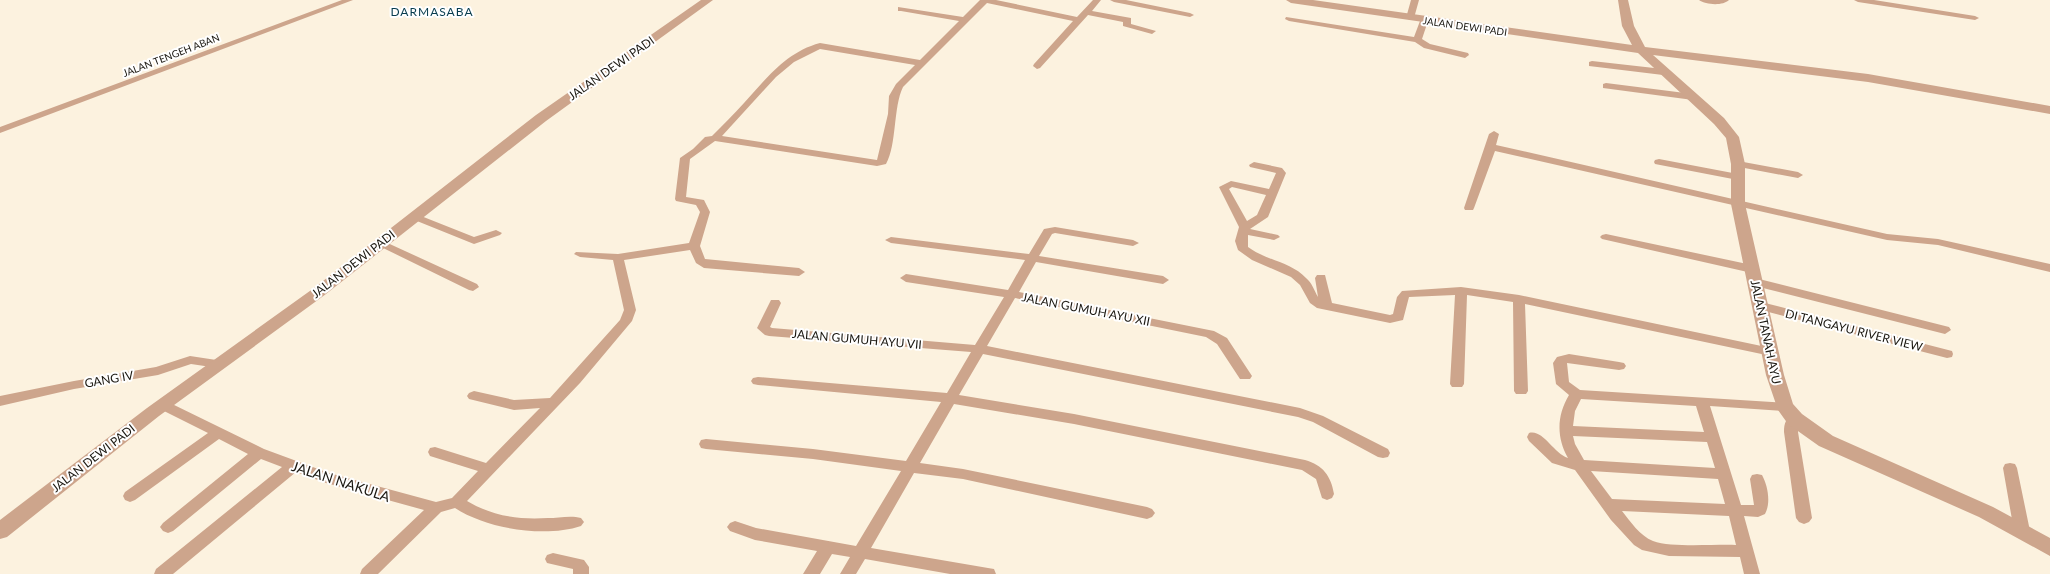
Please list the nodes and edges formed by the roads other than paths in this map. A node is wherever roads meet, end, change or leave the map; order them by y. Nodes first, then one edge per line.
1 (349, 0) edge
2 (708, 0) edge
3 (986, 0) edge
4 (1097, 0) edge
5 (1114, 0) edge
6 (1291, 0) edge
7 (1415, 0) edge
8 (1623, 0) edge
9 (1703, 0) edge
10 (1725, 0) edge
11 (1858, 0) edge
12 (901, 9) dead end
13 (1087, 12) junction
14 (1190, 15) dead end
15 (1410, 18) junction
16 (1975, 18) dead end
17 (1289, 19) dead end
18 (967, 20) junction
19 (1080, 20) junction
20 (1424, 21) junction
21 (1152, 31) dead end
22 (1418, 40) junction
23 (1640, 49) junction
24 (1465, 55) dead end
25 (922, 63) junction
26 (1592, 64) dead end
27 (1037, 66) dead end
28 (1663, 72) junction
29 (1606, 86) dead end
30 (1693, 97) junction
31 (2050, 110) edge
32 (0, 130) edge
33 (1494, 134) dead end
34 (715, 138) junction
35 (1491, 147) junction
36 (1659, 162) dead end
37 (1254, 164) dead end
38 (1738, 170) junction
39 (1798, 175) dead end
40 (1272, 192) junction
41 (1738, 204) junction
42 (1469, 208) dead end
43 (416, 217) junction
44 (1244, 229) junction
45 (496, 233) dead end
46 (1274, 237) dead end
47 (1606, 237) dead end
48 (891, 240) dead end
49 (381, 243) junction
50 (1133, 243) dead end
51 (694, 246) junction
52 (580, 254) dead end
53 (623, 256) junction
54 (1033, 258) junction
55 (2050, 268) edge
56 (799, 272) dead end
57 (1754, 276) junction
58 (906, 278) dead end
59 (1321, 278) dead end
60 (1163, 280) dead end
61 (473, 287) dead end
62 (1461, 291) junction
63 (1012, 294) junction
64 (1519, 299) junction
65 (775, 303) dead end
66 (1326, 306) junction
67 (1761, 306) junction
68 (1945, 330) dead end
69 (979, 349) junction
70 (1771, 352) junction
71 (1947, 354) dead end
72 (225, 360) junction
73 (1619, 366) dead end
74 (1245, 376) dead end
75 (758, 381) dead end
76 (1457, 384) dead end
77 (1521, 392) dead end
78 (1577, 394) junction
79 (474, 396) dead end
80 (949, 398) junction
81 (0, 401) edge
82 (553, 402) junction
83 (1702, 403) junction
84 (163, 405) junction
85 (1784, 406) junction
86 (1795, 419) junction
87 (1566, 431) junction
88 (218, 432) junction
89 (1534, 437) dead end
90 (1712, 437) junction
91 (706, 444) dead end
92 (435, 452) dead end
93 (259, 453) junction
94 (1383, 453) dead end
95 (1578, 465) junction
96 (294, 466) junction
97 (911, 468) junction
98 (2010, 468) dead end
99 (489, 469) junction
100 (1724, 474) junction
101 (1757, 479) dead end
102 (1327, 494) dead end
103 (130, 496) dead end
104 (457, 502) junction
105 (1609, 505) junction
106 (436, 508) junction
107 (1735, 511) junction
108 (1147, 513) dead end
109 (1804, 518) dead end
110 (576, 522) dead end
111 (168, 527) dead end
112 (735, 527) dead end
113 (0, 531) edge
114 (2022, 531) junction
115 (828, 547) junction
116 (2050, 548) edge
117 (1746, 551) junction
118 (860, 553) junction
119 (553, 559) dead end
120 (162, 574) edge
121 (368, 574) edge
122 (581, 574) edge
123 (811, 574) edge
124 (848, 574) edge
125 (988, 574) edge
126 (1752, 574) edge

1 - 32 street, JALAN TENGEH ABAN
2 - 43 street, JALAN DEWI PADI
3 - 18 street
3 - 19 street
4 - 13 street
5 - 14 street
6 - 15 street, JALAN DEWI PADI
7 - 15 street
8 - 23 street, JALAN TANAH AYU
9 - 10 street
11 - 16 street
12 - 18 street
13 - 19 street
13 - 21 street
15 - 20 street, JALAN DEWI PADI
17 - 22 street
18 - 25 street
19 - 27 street
20 - 22 street
20 - 23 street, JALAN DEWI PADI
22 - 24 street
23 - 28 street, JALAN TANAH AYU
23 - 31 street, JALAN DEWI PADI
25 - 34 street
25 - 34 street
26 - 28 street
28 - 30 street, JALAN TANAH AYU
29 - 30 street
30 - 38 street, JALAN TANAH AYU
33 - 35 street
34 - 51 street
35 - 41 street
35 - 42 street
36 - 38 street
37 - 40 street
38 - 39 street
38 - 41 street, JALAN TANAH AYU
40 - 44 street
40 - 44 street
41 - 55 street
41 - 57 street, JALAN TANAH AYU
43 - 45 street
43 - 49 street, JALAN DEWI PADI
44 - 46 street
44 - 66 street
47 - 57 street
48 - 54 street
49 - 61 street
49 - 72 street, JALAN DEWI PADI
50 - 54 street
51 - 53 street
51 - 56 street
52 - 53 street
53 - 82 street
54 - 60 street
54 - 63 street
57 - 67 street, JALAN TANAH AYU
57 - 68 street
58 - 63 street, JALAN GUMUH AYU XII
59 - 66 street
62 - 64 street
62 - 66 street
62 - 76 street
63 - 69 street
63 - 74 street, JALAN GUMUH AYU XII
64 - 70 street
64 - 77 street
65 - 69 street, JALAN GUMUH AYU VII
67 - 70 street, JALAN TANAH AYU
67 - 71 street, DI TANGAYU RIVER VIEW
69 - 80 street
69 - 94 street
70 - 85 street, JALAN TANAH AYU
72 - 81 street, GANG IV
72 - 84 street, JALAN DEWI PADI
73 - 78 street
75 - 80 street
78 - 83 street
78 - 87 street
79 - 82 street
80 - 97 street
80 - 102 street
82 - 99 street
83 - 85 street
83 - 90 street
84 - 88 street, JALAN NAKULA
84 - 113 street, JALAN DEWI PADI
85 - 86 street, JALAN TANAH AYU
86 - 109 street
86 - 114 street, JALAN TANAH AYU
87 - 90 street
87 - 95 street
88 - 93 street, JALAN NAKULA
88 - 103 street
89 - 95 street
90 - 100 street
91 - 97 street
92 - 99 street
93 - 96 street, JALAN NAKULA
93 - 111 street
95 - 100 street
95 - 105 street
96 - 106 street, JALAN NAKULA
96 - 120 street
97 - 108 street
97 - 118 street
98 - 114 street
99 - 104 street
100 - 107 street
101 - 107 street
104 - 106 street
104 - 110 street
105 - 107 street
105 - 117 street
106 - 121 street
107 - 117 street
112 - 115 street
114 - 116 street, JALAN TANAH AYU
115 - 118 street
115 - 123 street
117 - 126 street
118 - 124 street
118 - 125 street
119 - 122 street

